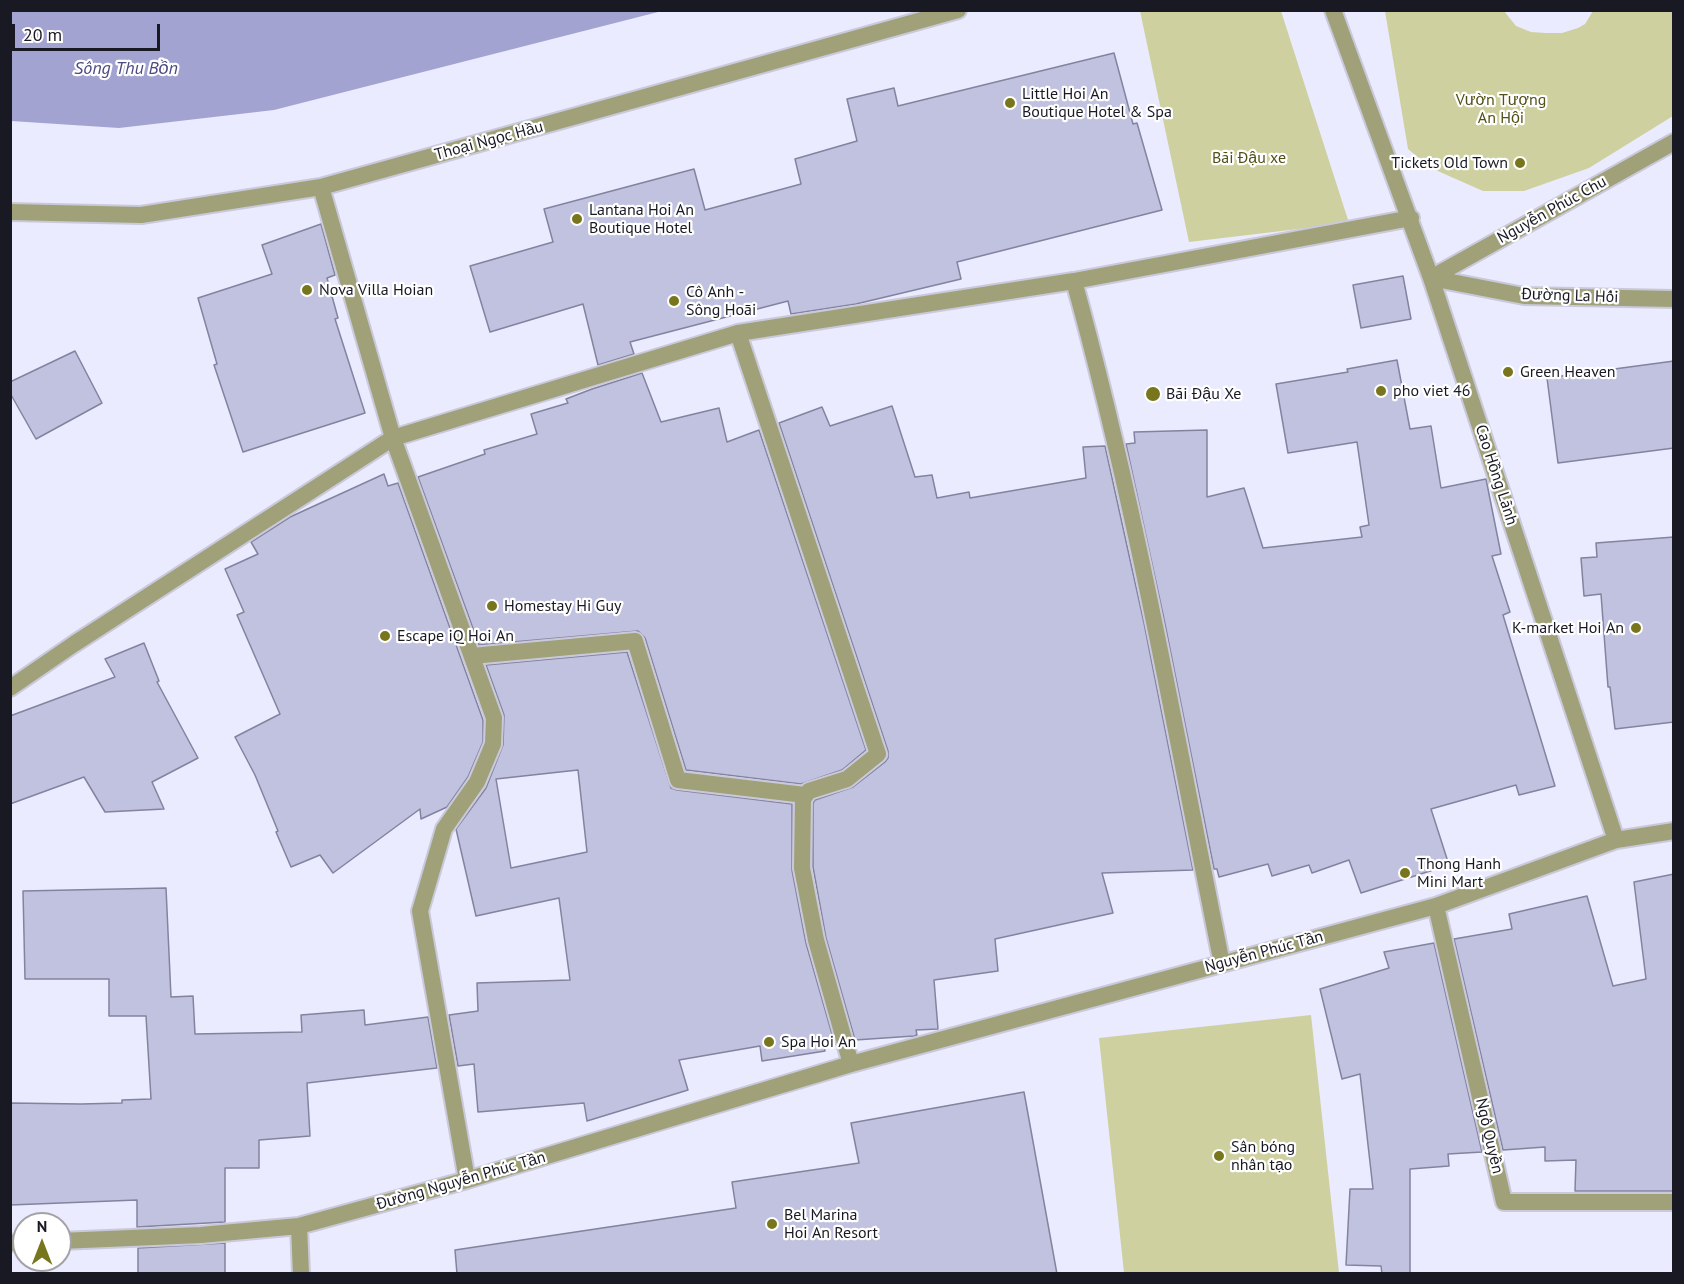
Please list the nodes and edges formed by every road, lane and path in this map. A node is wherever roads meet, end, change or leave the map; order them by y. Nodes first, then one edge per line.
1 (958, 10) edge
2 (1333, 10) edge
3 (1674, 142) edge
4 (321, 187) junction
5 (10, 212) edge
6 (1411, 218) junction
7 (1431, 278) junction
8 (1074, 281) junction
9 (1674, 299) edge
10 (738, 333) junction
11 (393, 438) junction
12 (472, 656) junction
13 (10, 688) edge
14 (805, 795) junction
15 (1674, 831) edge
16 (1616, 840) junction
17 (1436, 906) junction
18 (1222, 964) junction
19 (851, 1064) junction
20 (467, 1180) junction
21 (1674, 1202) edge
22 (298, 1226) junction
23 (72, 1240) edge
24 (301, 1274) edge

1 - 4 street, Thoại Ngọc Hầu
2 - 6 street, Cao Hồng Lãnh
3 - 7 street, Nguyễn Phúc Chu
4 - 5 street, Thoại Ngọc Hầu
4 - 11 street
6 - 7 street, Cao Hồng Lãnh
6 - 8 street
7 - 9 street, Đường La Hối
7 - 16 street, Cao Hồng Lãnh
8 - 10 street
8 - 18 street
10 - 11 street
10 - 14 street
11 - 12 street
11 - 13 street
12 - 14 street
12 - 20 street
14 - 19 street
15 - 16 street, Nguyễn Phúc Tần
16 - 17 street, Nguyễn Phúc Tần
17 - 18 street, Nguyễn Phúc Tần
17 - 21 street, Ngô Quyền
18 - 19 street, Nguyễn Phúc Tần
19 - 20 street, Đường Nguyễn Phúc Tần
20 - 22 street, Đường Nguyễn Phúc Tần
22 - 23 street, Đường Nguyễn Phúc Tần
22 - 24 street

